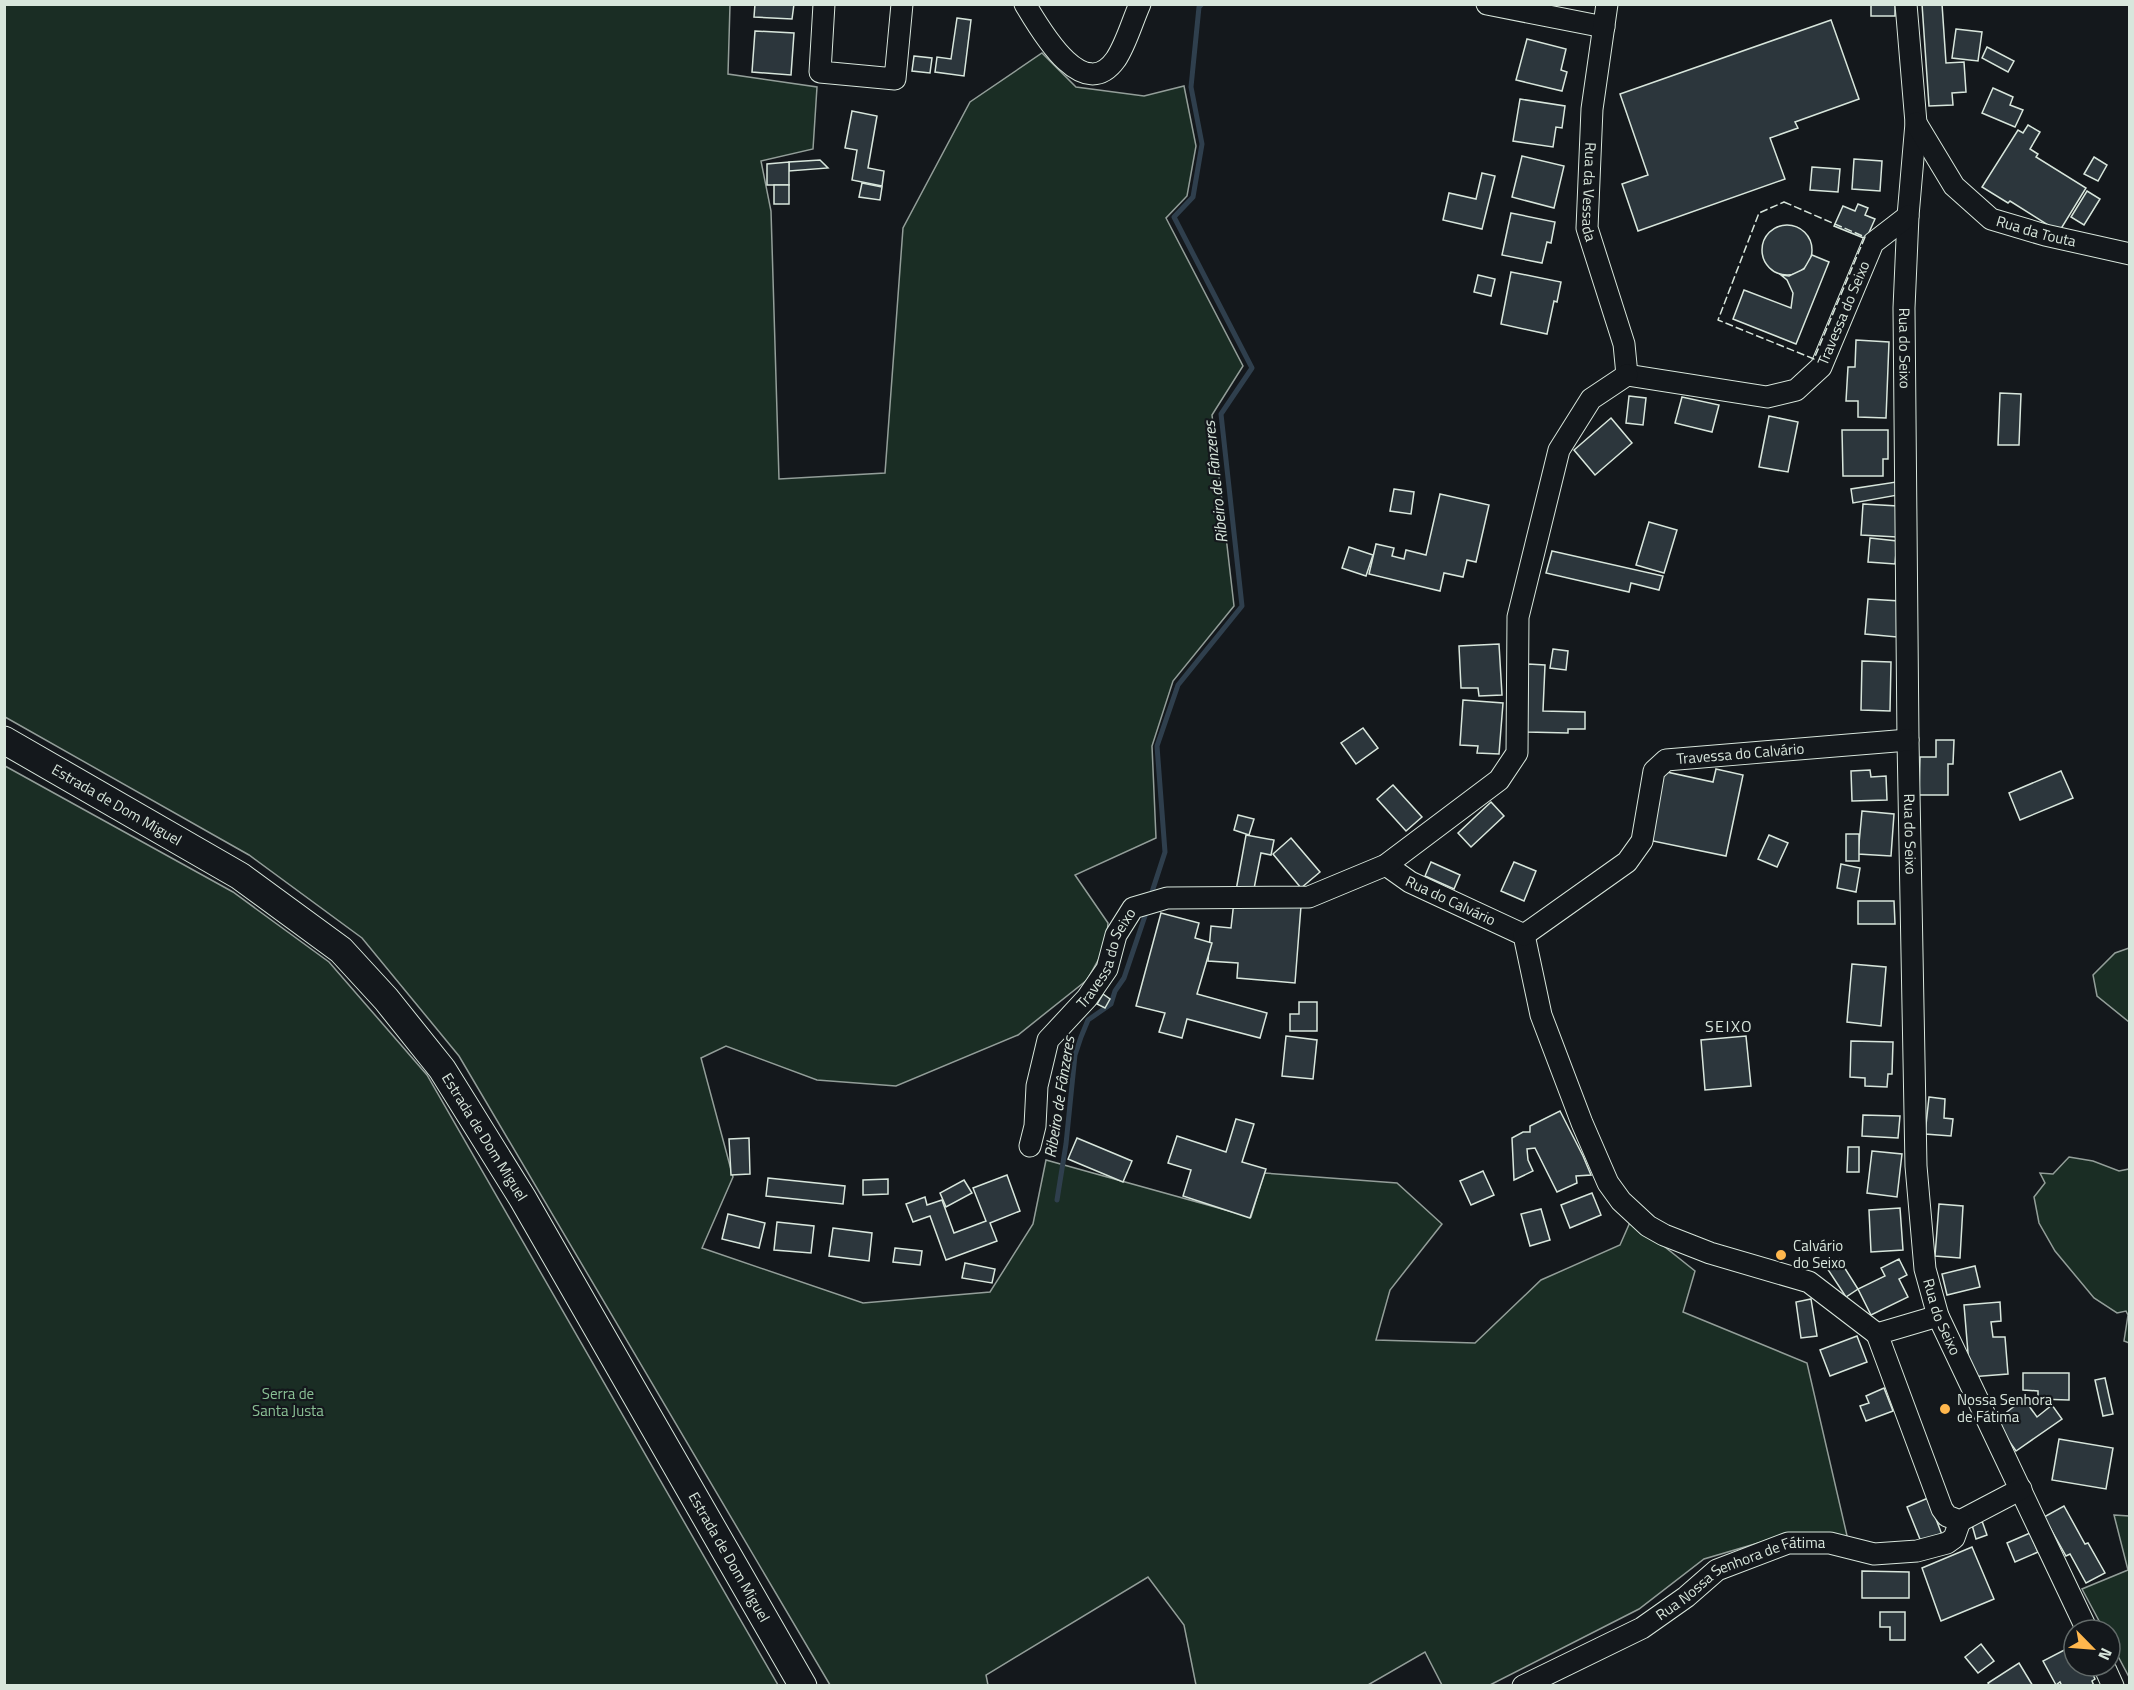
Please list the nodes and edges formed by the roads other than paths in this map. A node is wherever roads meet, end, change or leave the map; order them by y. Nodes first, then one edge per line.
1 (824, 4) edge
2 (902, 4) edge
3 (1024, 4) edge
4 (1140, 4) edge
5 (1487, 4) edge
6 (1607, 4) edge
7 (1906, 4) edge
8 (1604, 27) junction
9 (1916, 123) junction
10 (1908, 216) junction
11 (2130, 254) edge
12 (1627, 375) junction
13 (4, 740) edge
14 (1908, 740) junction
15 (1386, 865) junction
16 (1524, 935) junction
17 (1030, 1146) dead end
18 (1938, 1317) junction
19 (1877, 1334) junction
20 (2020, 1489) junction
21 (1960, 1521) junction
22 (2081, 1618) edge
23 (803, 1686) edge
24 (1523, 1686) edge

1 - 2 street
3 - 4 street
5 - 8 street
6 - 8 street, Rua da Vessada
7 - 9 street, Rua do Seixo
8 - 12 street, Rua da Vessada
9 - 10 street, Rua do Seixo
9 - 11 street, Rua da Touta
10 - 12 street, Travessa do Seixo
10 - 14 street, Rua do Seixo
12 - 15 street, Rua do Calvário
13 - 23 main road, Estrada de Dom Miguel
14 - 16 street, Travessa do Calvário
14 - 18 street, Rua do Seixo
15 - 16 street, Rua do Calvário
15 - 17 street, Travessa do Seixo
16 - 19 street
18 - 19 street
18 - 20 street, Rua do Seixo
19 - 21 street
20 - 21 street
20 - 22 street, Rua do Seixo
21 - 24 street, Rua Nossa Senhora de Fátima

